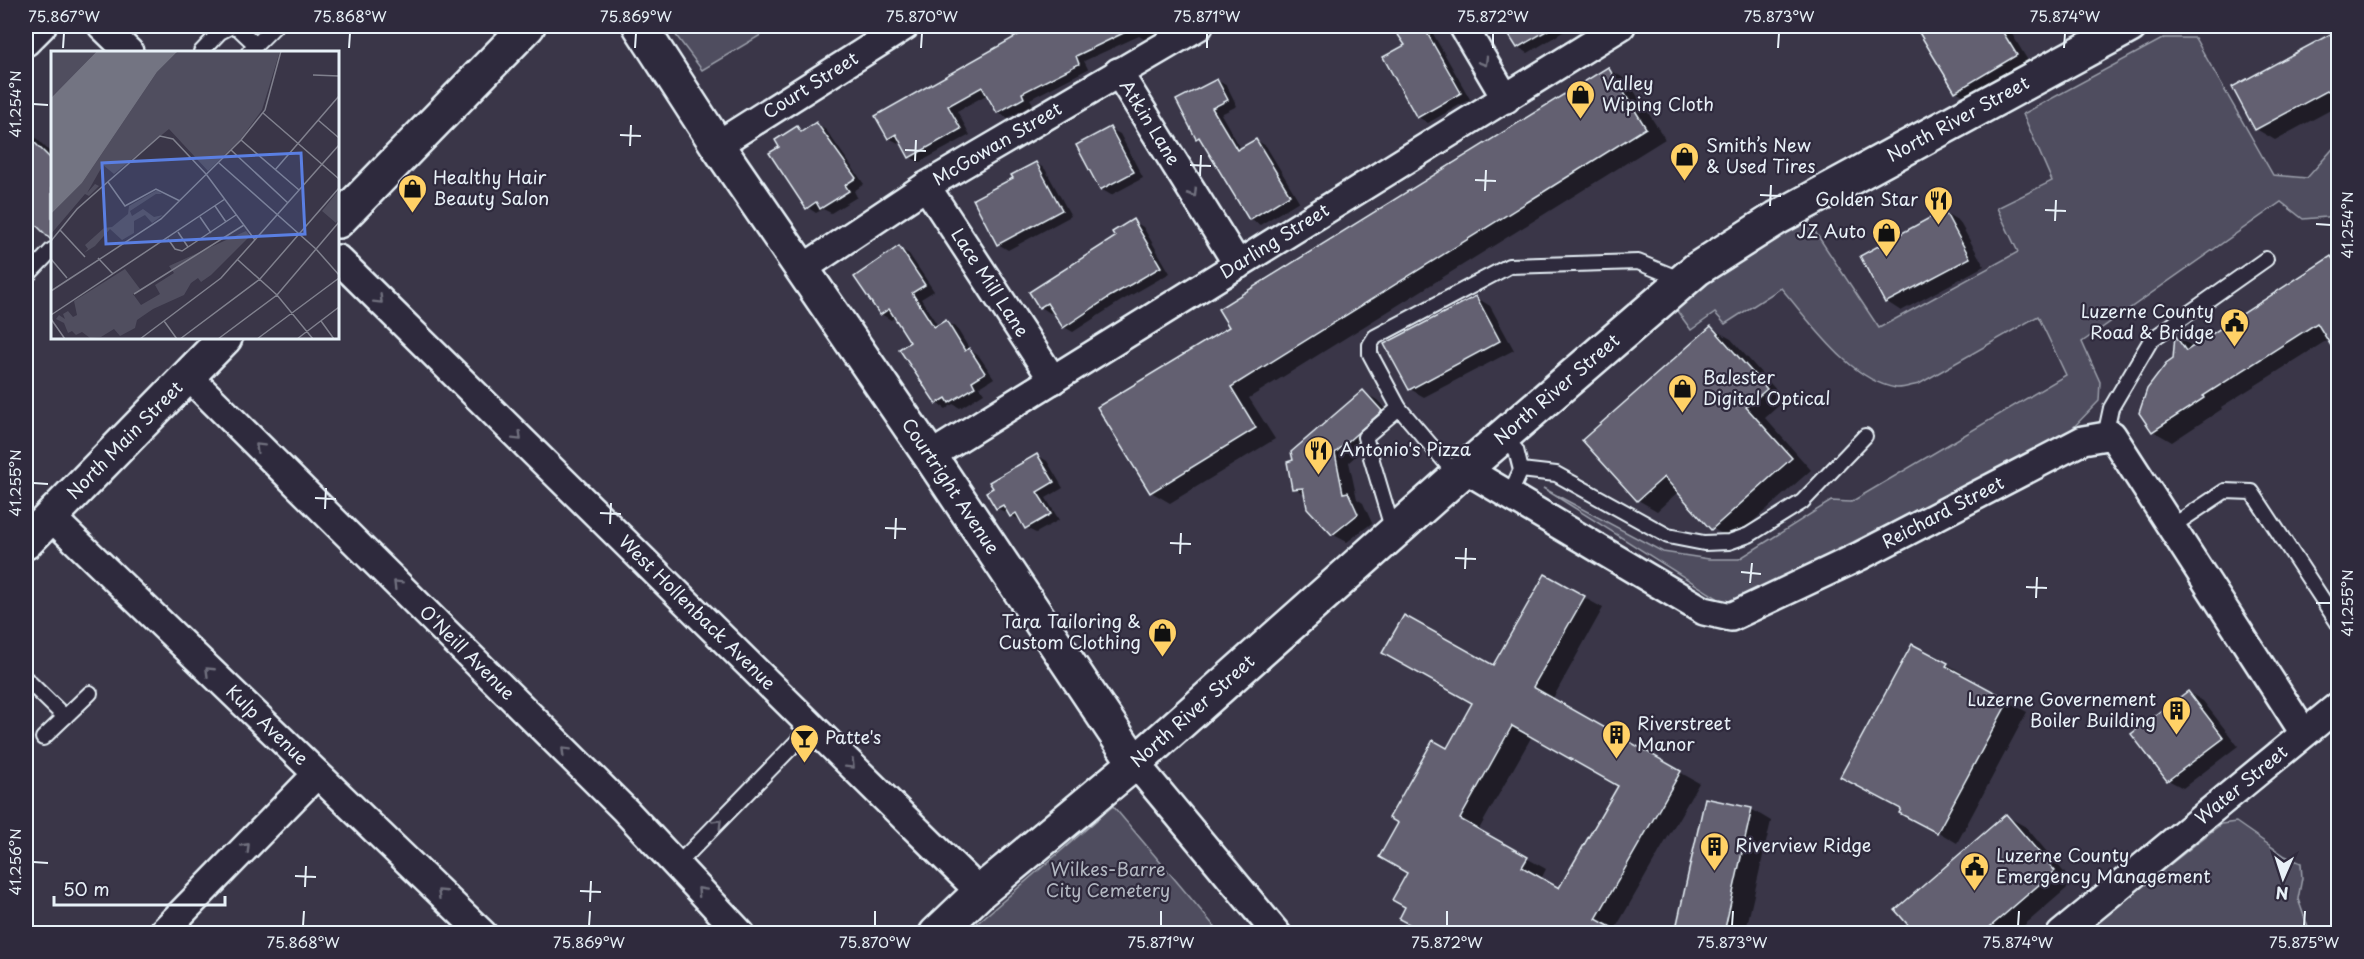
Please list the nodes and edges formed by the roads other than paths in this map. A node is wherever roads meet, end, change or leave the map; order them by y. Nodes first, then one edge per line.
1 (42, 26) edge
2 (102, 26) edge
3 (275, 26) edge
4 (527, 26) edge
5 (640, 26) edge
6 (905, 26) edge
7 (1199, 26) edge
8 (1462, 26) edge
9 (1621, 26) edge
10 (2130, 26) edge
11 (26, 42) edge
12 (253, 49) edge
13 (128, 51) edge
14 (202, 51) edge
15 (1118, 72) junction
16 (1506, 99) junction
17 (717, 145) junction
18 (926, 186) junction
19 (339, 220) edge
20 (51, 251) edge
21 (2265, 259) dead end
22 (339, 260) edge
23 (1238, 265) junction
24 (802, 269) junction
25 (26, 277) edge
26 (1684, 281) junction
27 (224, 339) edge
28 (188, 376) junction
29 (1053, 380) junction
30 (1399, 408) junction
31 (1865, 436) dead end
32 (2105, 436) junction
33 (1502, 438) junction
34 (930, 456) junction
35 (1521, 470) junction
36 (1461, 473) junction
37 (1509, 496) junction
38 (51, 517) junction
39 (2171, 527) junction
40 (1394, 533) junction
41 (26, 542) edge
42 (2338, 623) edge
43 (26, 679) edge
44 (90, 693) dead end
45 (2338, 706) edge
46 (65, 717) junction
47 (812, 726) junction
48 (2304, 733) junction
49 (43, 738) dead end
50 (1136, 763) junction
51 (316, 774) junction
52 (677, 865) junction
53 (980, 892) junction
54 (161, 933) edge
55 (483, 933) edge
56 (741, 933) edge
57 (936, 933) edge
58 (1277, 933) edge
59 (2061, 933) edge

1 - 11 street
2 - 13 street
3 - 12 lane
4 - 19 main road
5 - 17 main road, Courtright Avenue
6 - 17 street, Court Street
7 - 15 street, McGowan Street
8 -> 16 street
9 - 16 street, Darling Street
10 - 26 main road, North River Street
12 - 14 lane
15 - 18 street, McGowan Street
15 -> 23 street, Atkin Lane
16 - 23 street, Darling Street
17 - 24 main road, Courtright Avenue
18 - 24 street, McGowan Street
18 - 29 street, Lace Mill Lane
20 - 25 lane
21 - 32 lane
22 -> 47 street, West Hollenback Avenue
23 - 29 street, Darling Street
24 - 34 main road, Courtright Avenue
26 - 30 lane
26 - 33 main road, North River Street
27 - 28 main road, North Main Street
28 - 38 main road, North Main Street
52 -> 28 street, O'Neill Avenue
29 - 34 street, Darling Street
30 - 36 lane
30 - 40 lane
31 - 35 lane
32 - 37 street, Reichard Street
32 - 39 street
33 - 35 lane
33 - 36 main road, North River Street
34 - 50 main road, Courtright Avenue
35 - 37 lane
36 - 37 street, Reichard Street
36 - 40 main road, North River Street
38 - 41 main road, North Main Street
51 -> 38 street, Kulp Avenue
39 - 42 lane
39 - 48 street
40 - 50 main road, North River Street
43 - 46 lane
44 - 46 lane
45 - 48 street, Water Street
46 - 49 lane
52 -> 47 lane
47 -> 53 street, West Hollenback Avenue
48 - 59 street, Water Street
50 - 53 main road, North River Street
50 - 58 street, Courtright Avenue
54 -> 51 street
55 -> 51 street, Kulp Avenue
56 -> 52 street, O'Neill Avenue
53 - 57 main road, North River Street

